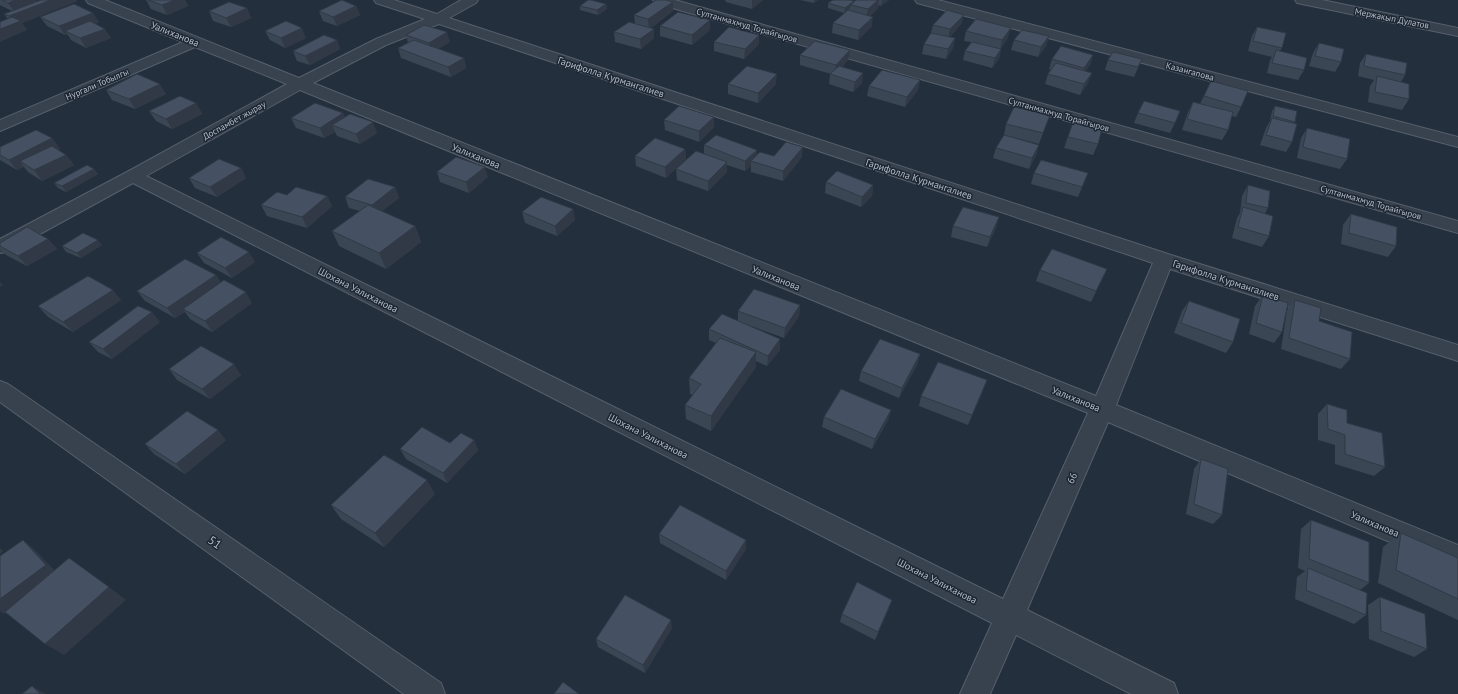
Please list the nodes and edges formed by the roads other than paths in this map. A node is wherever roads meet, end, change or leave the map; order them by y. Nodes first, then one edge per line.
1 (93, 0) edge
2 (381, 0) edge
3 (471, 0) edge
4 (660, 0) edge
5 (922, 0) edge
6 (1302, 0) edge
7 (438, 19) junction
8 (1458, 32) edge
9 (194, 42) junction
10 (298, 84) junction
11 (0, 126) edge
12 (1458, 142) edge
13 (133, 176) junction
14 (1458, 227) edge
15 (0, 247) edge
16 (1164, 260) junction
17 (1458, 353) edge
18 (0, 390) edge
19 (1102, 410) junction
20 (1458, 558) edge
21 (1008, 617) junction
22 (430, 694) edge
23 (975, 694) edge
24 (1163, 694) edge

1 - 9 street, Уалиханова
2 - 7 street, Гарифолла Курмангалиев
3 - 7 street, Доспамбет жырау
4 - 14 street, Султанмахмуд Торайгыров
5 - 12 street, Казангапова
6 - 8 street, Мержакып Дулатов
7 - 10 street, Доспамбет жырау
7 - 16 street, Гарифолла Курмангалиев
9 - 10 street, Уалиханова
9 - 11 street, Нургали Тобылгы
10 - 13 street, Доспамбет жырау
10 - 19 street, Уалиханова
13 - 15 street, Доспамбет жырау
13 - 21 street, Шохана Уалиханова
16 - 17 street, Гарифолла Курмангалиев
16 - 19 street, 66
18 - 22 street, 51
19 - 20 street, Уалиханова
19 - 21 street, 66
21 - 23 street, 66
21 - 24 street, Шохана Уалиханова

